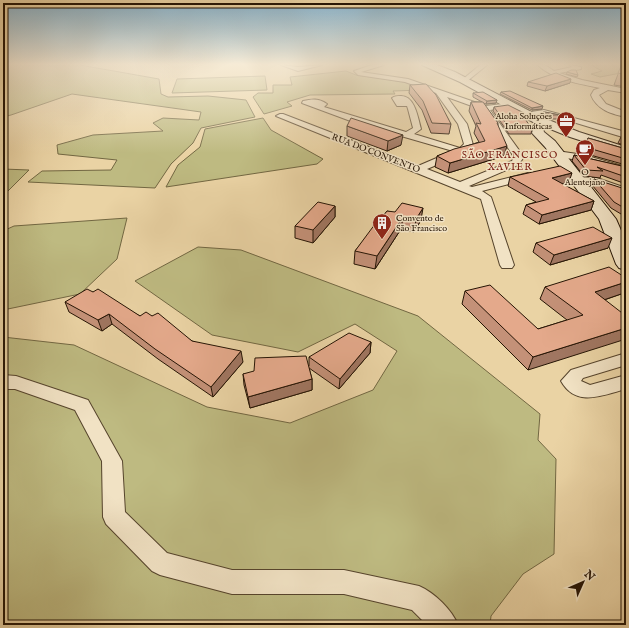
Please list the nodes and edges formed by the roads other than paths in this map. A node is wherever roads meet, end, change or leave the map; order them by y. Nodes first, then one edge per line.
1 (441, 94) edge
2 (446, 94) edge
3 (490, 94) edge
4 (595, 94) edge
5 (409, 104) dead end
6 (510, 105) junction
7 (318, 107) dead end
8 (485, 108) junction
9 (527, 115) junction
10 (626, 115) edge
11 (280, 116) dead end
12 (538, 129) junction
13 (561, 130) junction
14 (626, 134) edge
15 (406, 135) junction
16 (462, 151) junction
17 (626, 151) edge
18 (562, 163) junction
19 (418, 168) junction
20 (626, 170) edge
21 (538, 174) edge
22 (460, 186) junction
23 (471, 191) junction
24 (626, 192) edge
25 (625, 259) edge
26 (507, 265) dead end
27 (626, 359) edge
28 (3, 382) edge
29 (626, 382) edge
30 (445, 625) edge

1 - 16 street
2 - 8 street
3 - 6 street
4 - 10 street
5 - 15 street
6 - 8 street
6 - 9 street
7 - 15 street
8 - 22 street
9 - 12 street
9 - 13 street
9 - 14 street
11 - 19 street, RUA DO CONVENTO
12 - 13 street
12 - 18 street
13 - 17 street
15 - 16 street
16 - 19 street
18 - 20 street
18 - 24 street
18 - 25 street
19 - 22 street, RUA DO CONVENTO
21 - 23 street
22 - 23 street, RUA DO CONVENTO
23 - 26 street, RUA DO CONVENTO
27 - 29 street
28 - 30 street

